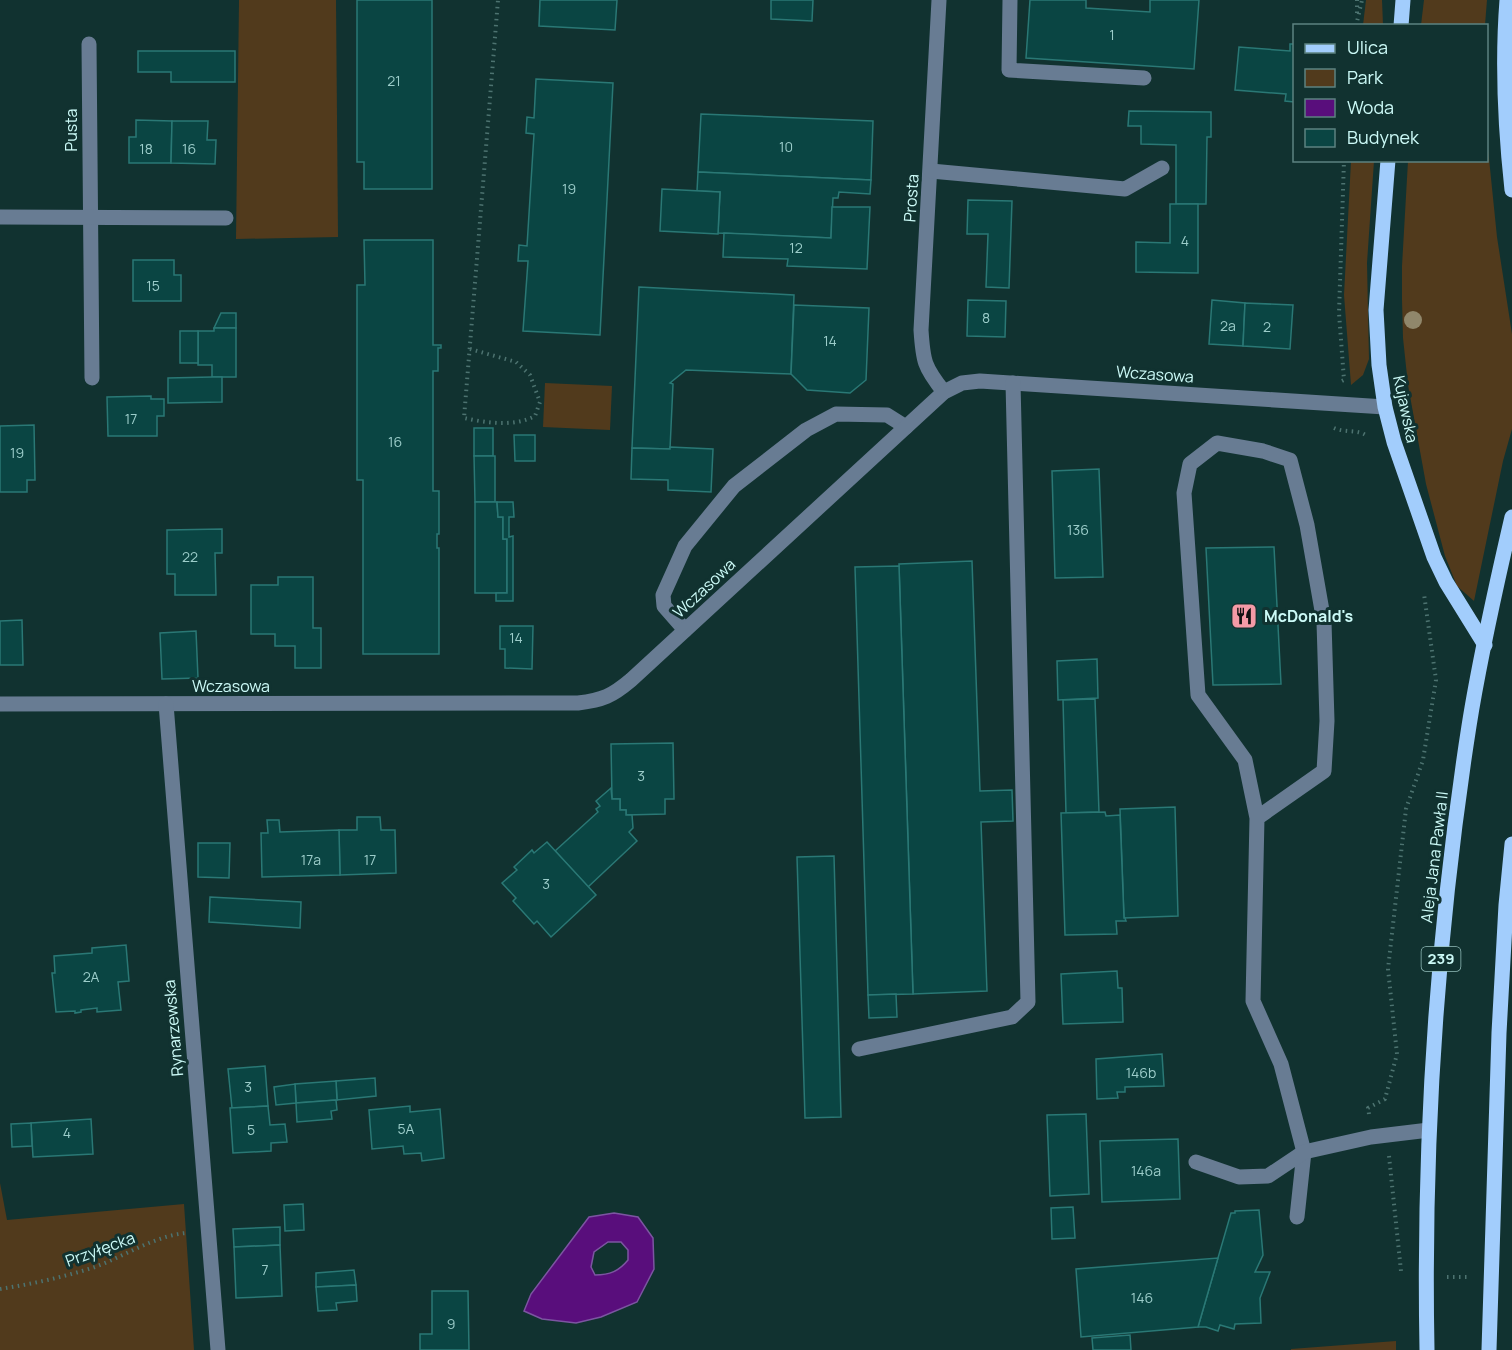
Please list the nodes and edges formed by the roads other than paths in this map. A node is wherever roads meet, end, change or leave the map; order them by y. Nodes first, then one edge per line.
1 (939, 0) edge
2 (1010, 0) edge
3 (1403, 0) edge
4 (1506, 0) edge
5 (1401, 24) edge
6 (89, 44) dead end
7 (1144, 78) dead end
8 (1388, 162) edge
9 (1162, 168) dead end
10 (931, 171) junction
11 (1512, 190) edge
12 (0, 217) edge
13 (89, 217) junction
14 (226, 218) dead end
15 (92, 378) dead end
16 (1014, 383) junction
17 (944, 392) junction
18 (1385, 407) junction
19 (906, 426) junction
20 (1512, 517) edge
21 (685, 630) junction
22 (1485, 645) junction
23 (0, 704) edge
24 (166, 704) junction
25 (1257, 818) junction
26 (1512, 844) edge
27 (859, 1048) dead end
28 (1429, 1130) junction
29 (1304, 1152) junction
30 (1196, 1162) dead end
31 (1297, 1217) dead end
32 (218, 1350) edge
33 (1427, 1350) edge
34 (1489, 1350) edge

1 - 10 street, Prosta
2 - 7 street
3 - 5 main road
4 - 11 main road
6 - 13 street, Pusta
8 - 18 main road, Kujawska
9 - 10 street
10 - 17 street, Prosta
12 - 13 street
13 - 14 street
13 - 15 street, Pusta
16 - 17 street, Wczasowa
16 - 18 street, Wczasowa
16 - 27 street
17 - 19 street, Wczasowa
18 - 22 main road, Kujawska
19 - 21 street, Wczasowa
19 - 21 street
20 - 22 main road, Aleja Jana Pawła II / 239
21 - 24 street, Wczasowa
22 - 28 main road, Aleja Jana Pawła II / 239
23 - 24 street, Wczasowa
24 - 32 street, Rynarzewska
25 - 25 street
25 - 29 street
26 - 34 main road
28 - 29 street
28 - 33 main road, Aleja Jana Pawła II / 239
29 - 30 street
29 - 31 street

